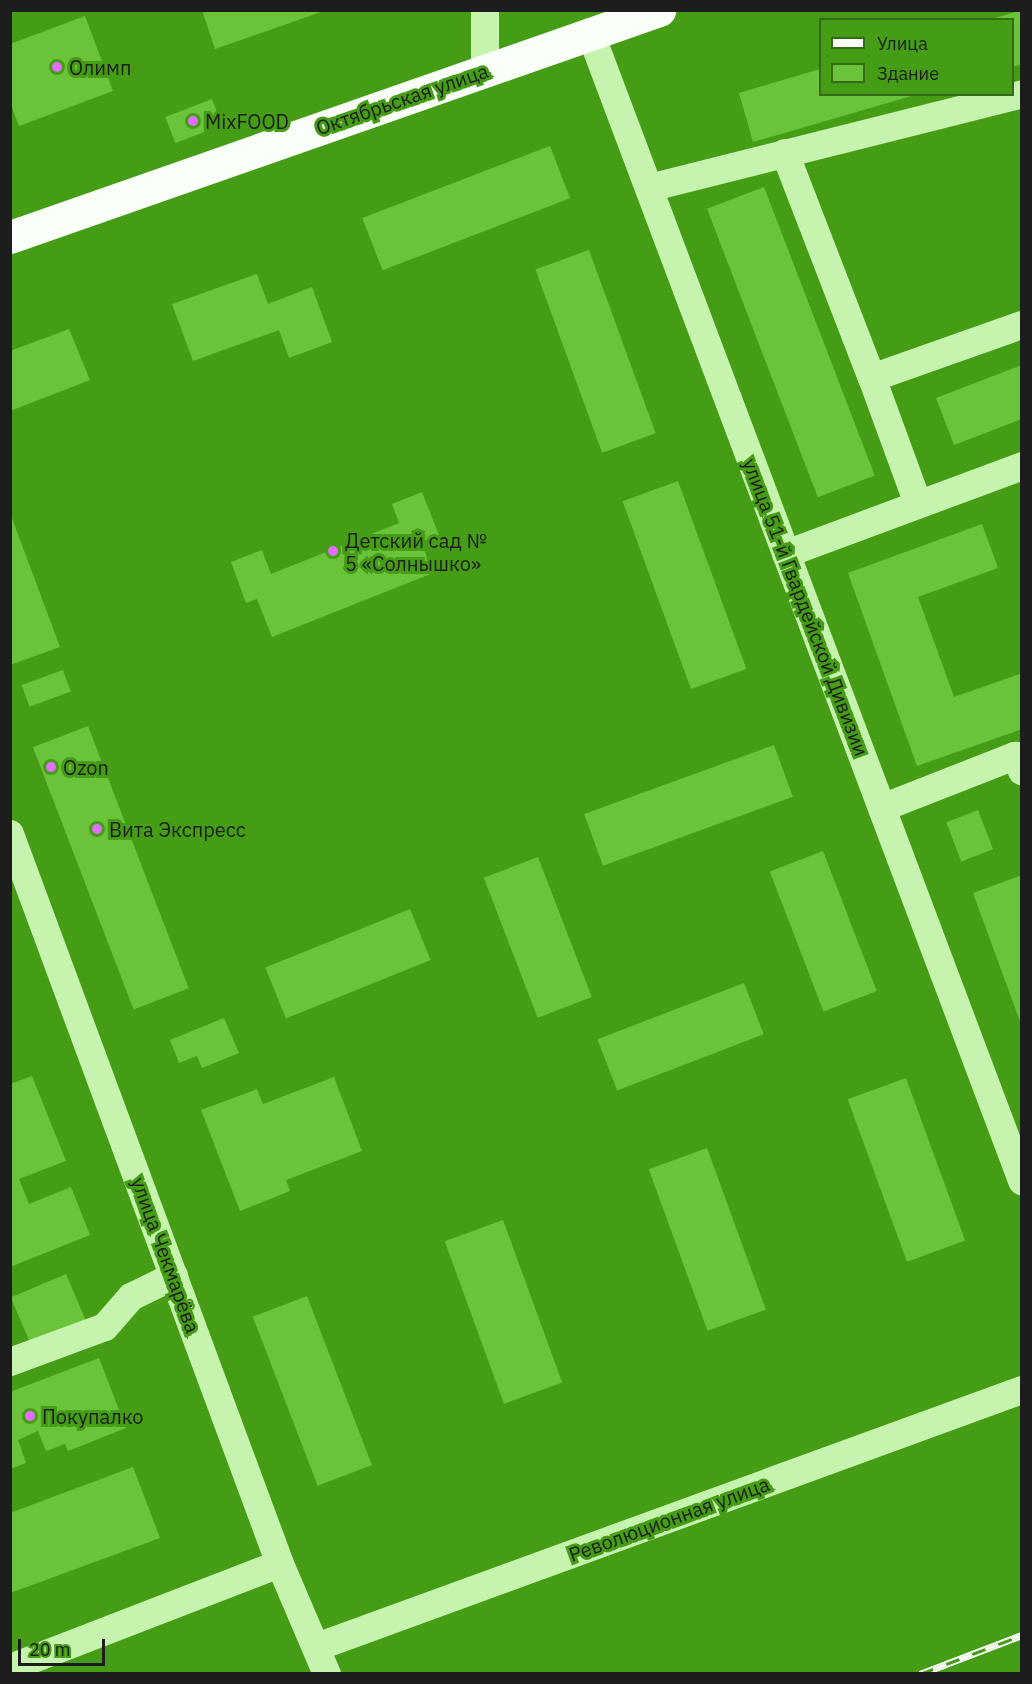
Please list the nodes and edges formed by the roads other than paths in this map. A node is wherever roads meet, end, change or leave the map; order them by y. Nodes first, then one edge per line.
1 (485, 10) edge
2 (659, 10) edge
3 (590, 32) junction
4 (485, 69) junction
5 (1014, 96) edge
6 (785, 153) junction
7 (649, 188) junction
8 (10, 237) edge
9 (1022, 326) edge
10 (872, 378) junction
11 (1022, 466) edge
12 (918, 504) junction
13 (786, 554) junction
14 (1019, 760) edge
15 (882, 808) junction
16 (10, 834) edge
17 (1022, 1181) edge
18 (174, 1276) junction
19 (10, 1362) edge
20 (1022, 1390) edge
21 (280, 1563) junction
22 (317, 1647) junction
23 (10, 1668) edge
24 (327, 1674) edge

1 - 4 street
2 - 3 main road, Октябрьская улица
3 - 4 main road, Октябрьская улица
3 - 7 street, улица 51-й Гвардейской Дивизии
4 - 8 main road, Октябрьская улица
5 - 6 street
6 - 7 street
6 - 10 street
7 - 13 street, улица 51-й Гвардейской Дивизии
9 - 10 street
10 - 12 street
11 - 12 street
12 - 13 street
13 - 15 street, улица 51-й Гвардейской Дивизии
14 - 15 street
15 - 17 street, улица 51-й Гвардейской Дивизии
16 - 18 street, улица Чекмарёва
18 - 19 street
18 - 21 street, улица Чекмарёва
20 - 22 street, Революционная улица
21 - 22 street, улица Чекмарёва
21 - 23 street
22 - 24 street, улица Чекмарёва

